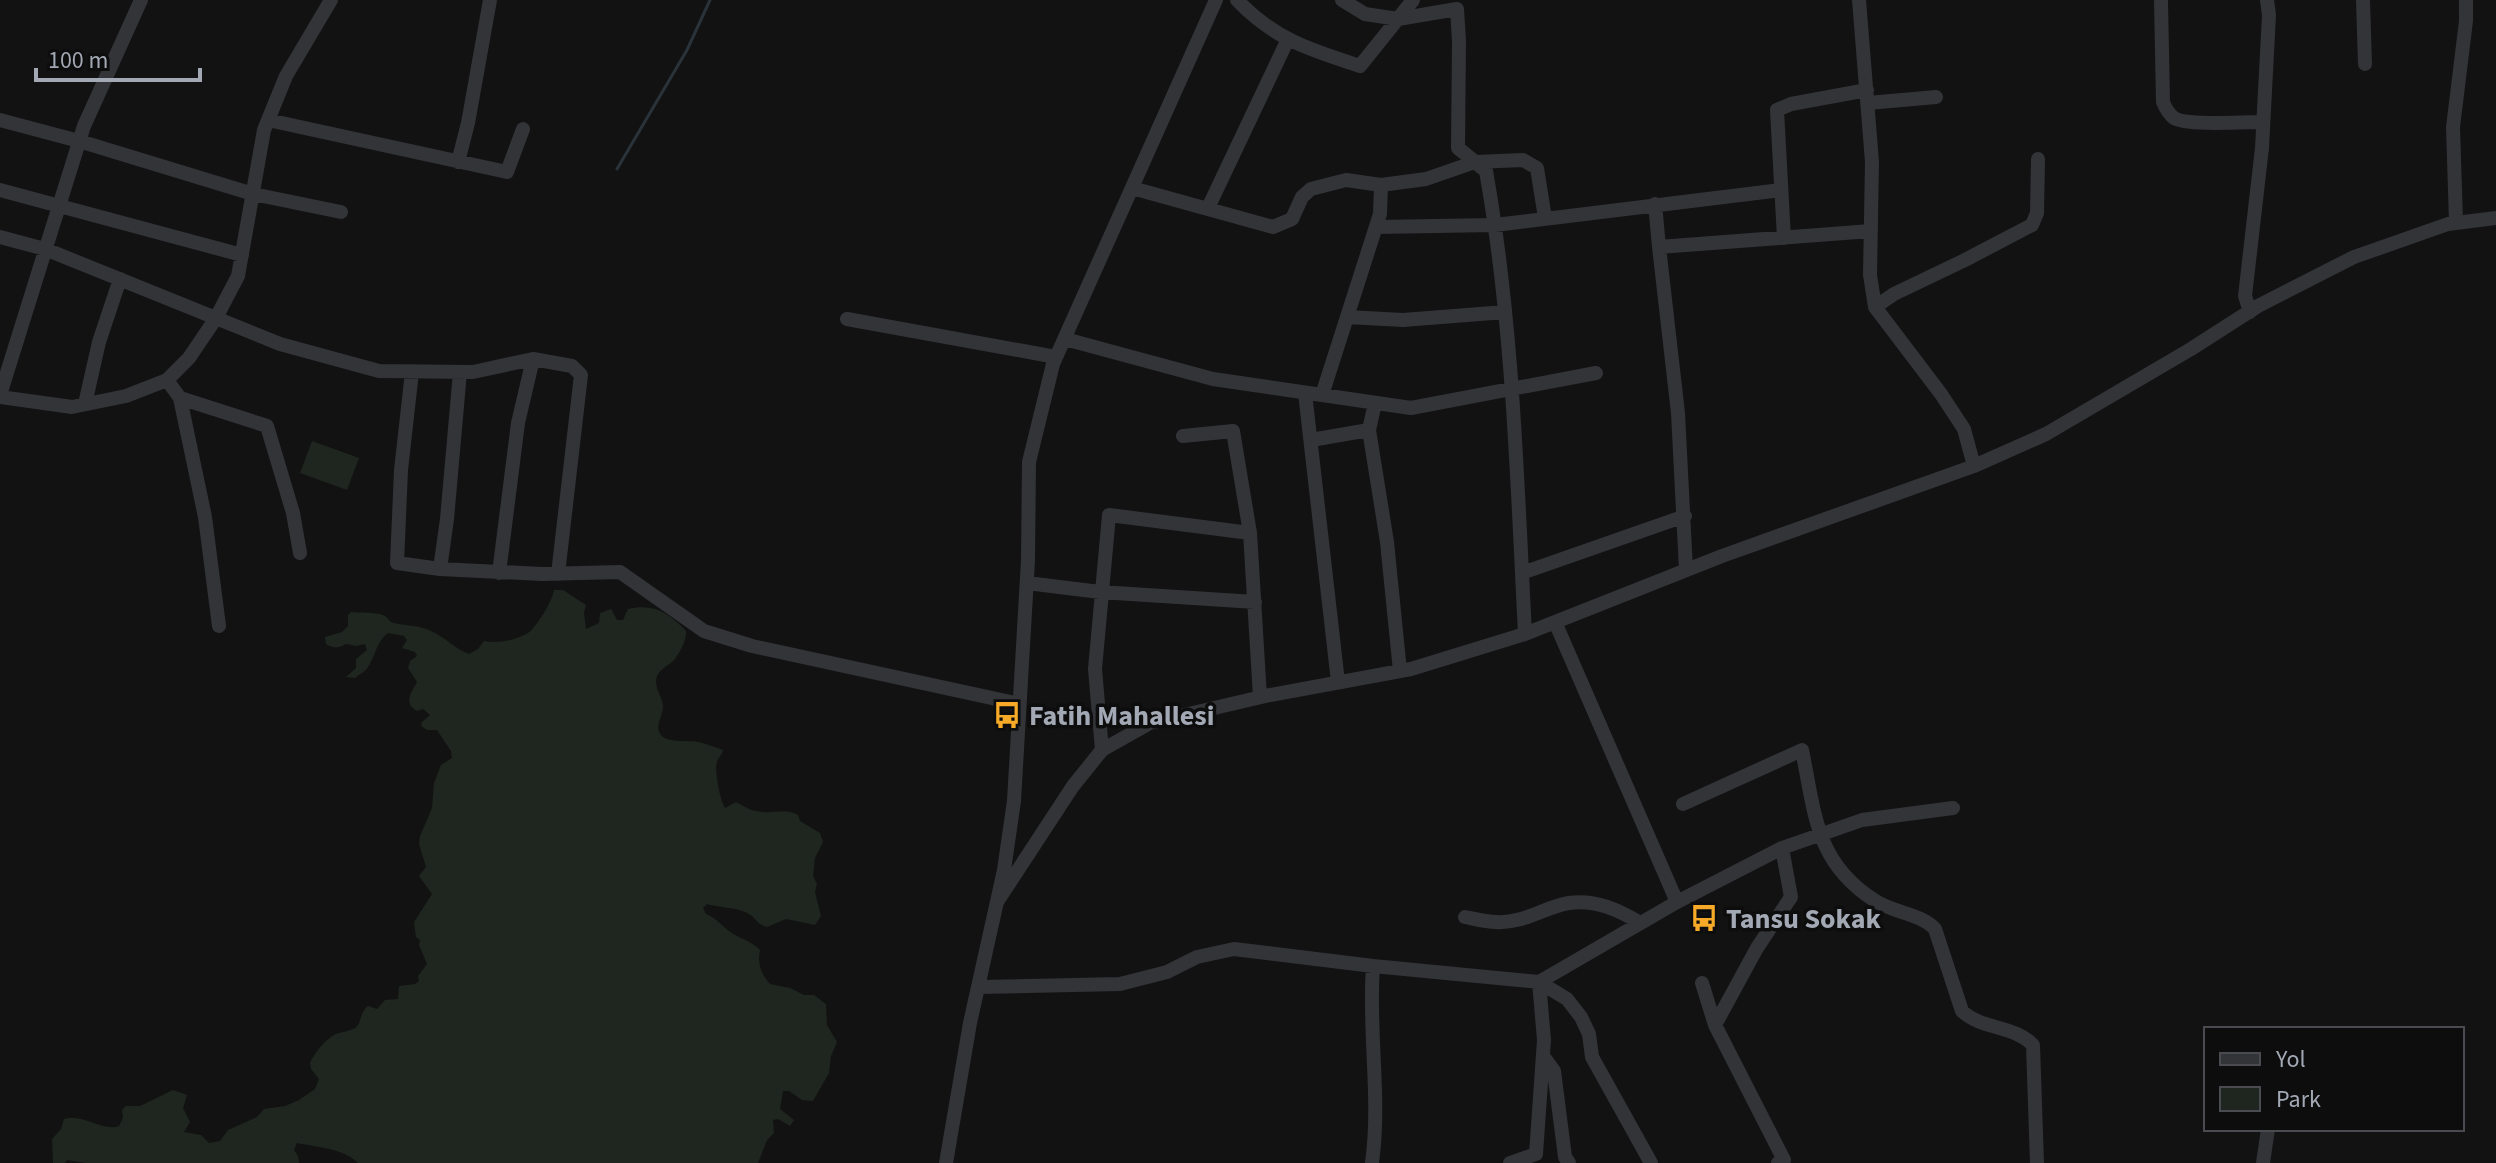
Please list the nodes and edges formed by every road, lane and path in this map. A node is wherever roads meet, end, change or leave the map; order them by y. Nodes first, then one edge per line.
1 (141, 0) edge
2 (331, 0) edge
3 (490, 0) edge
4 (1216, 0) edge
5 (1237, 0) edge
6 (1342, 0) edge
7 (1413, 0) edge
8 (1859, 0) edge
9 (2267, 0) edge
10 (2363, 0) edge
11 (2466, 0) edge
12 (2161, 1) edge
13 (1398, 19) junction
14 (1288, 39) junction
15 (2365, 64) dead end
16 (1867, 97) junction
17 (1936, 97) dead end
18 (0, 120) edge
19 (268, 120) junction
20 (2263, 122) junction
21 (523, 129) dead end
22 (79, 141) junction
23 (2038, 159) dead end
24 (458, 162) junction
25 (1475, 162) junction
26 (1381, 185) junction
27 (1132, 188) junction
28 (0, 190) edge
29 (1781, 190) junction
30 (253, 194) junction
31 (1655, 204) junction
32 (59, 205) junction
33 (1208, 208) junction
34 (341, 212) dead end
35 (1545, 218) junction
36 (2496, 218) edge
37 (2456, 222) junction
38 (1495, 225) junction
39 (1376, 227) junction
40 (1871, 231) junction
41 (0, 237) edge
42 (1784, 238) junction
43 (1659, 247) junction
44 (45, 249) junction
45 (242, 255) junction
46 (120, 279) junction
47 (1875, 307) junction
48 (1505, 312) junction
49 (2250, 312) junction
50 (1347, 317) junction
51 (216, 318) junction
52 (847, 319) dead end
53 (1065, 339) junction
54 (1056, 357) junction
55 (533, 359) junction
56 (412, 372) junction
57 (460, 372) junction
58 (1596, 373) dead end
59 (167, 380) junction
60 (1513, 389) junction
61 (1305, 393) junction
62 (1322, 395) junction
63 (0, 396) edge
64 (180, 398) junction
65 (1375, 403) junction
66 (85, 404) junction
67 (1369, 430) junction
68 (1183, 436) dead end
69 (1311, 440) junction
70 (1974, 466) junction
71 (1685, 516) junction
72 (1250, 533) junction
73 (300, 553) dead end
74 (440, 569) junction
75 (1686, 570) junction
76 (499, 573) junction
77 (1522, 573) junction
78 (558, 574) junction
79 (1027, 583) junction
80 (1100, 592) junction
81 (1255, 602) junction
82 (1555, 622) junction
83 (219, 626) dead end
84 (1525, 634) junction
85 (1400, 671) junction
86 (1338, 682) junction
87 (1260, 697) junction
88 (1019, 704) junction
89 (1102, 750) junction
90 (1683, 804) dead end
91 (1953, 808) dead end
92 (1820, 835) junction
93 (1782, 848) junction
94 (997, 902) junction
95 (1677, 902) junction
96 (1465, 917) dead end
97 (1640, 923) junction
98 (1373, 966) junction
99 (1539, 982) junction
100 (1702, 983) dead end
101 (978, 987) junction
102 (1715, 1025) junction
103 (1543, 1056) junction
104 (2268, 1131) edge
105 (1516, 1162) edge
106 (946, 1163) edge
107 (1372, 1163) edge
108 (1569, 1163) edge
109 (1651, 1163) edge
110 (1778, 1163) edge
111 (2037, 1163) edge
112 (2263, 1163) edge

1 - 22 street
2 - 19 street
3 - 24 street
4 - 27 street
5 - 14 street
6 - 13 street
7 - 13 street
8 - 16 street
9 - 20 street
10 - 15 street
11 - 37 street
12 - 20 street
13 - 14 street
13 - 25 street
14 - 33 street
16 - 17 street
16 - 29 street
16 - 40 street
18 - 22 street
19 - 24 street
19 - 30 street
20 - 49 street
21 - 24 street
22 - 30 street
22 - 32 street
23 - 47 street
25 - 26 street
25 - 35 street
25 - 38 street
26 - 33 street
26 - 39 street
27 - 33 street
27 - 53 street
28 - 32 street
29 - 31 street
29 - 42 street
30 - 34 street
30 - 45 street
31 - 35 street
31 - 43 street
32 - 44 street
32 - 45 street
35 - 38 street
36 - 37 street
37 - 49 street
38 - 39 street
38 - 48 street
39 - 50 street
40 - 42 street
40 - 47 street
41 - 44 street
42 - 43 street
43 - 71 street
44 - 46 street
44 - 63 street
45 - 51 street
46 - 51 street
46 - 66 street
47 - 70 street
48 - 50 street
48 - 60 street
49 - 70 street
50 - 62 street
51 - 56 street
51 - 59 street
52 - 54 street
53 - 54 street
53 - 61 street
54 - 79 street
55 - 57 street
55 - 76 street
55 - 78 street
56 - 57 street
56 - 74 street
57 - 74 street
58 - 60 street
59 - 64 street
59 - 66 street
60 - 65 street
60 - 77 street
61 - 62 street
61 - 69 street
62 - 65 street
63 - 66 street
64 - 73 street
64 - 83 street
65 - 67 street
67 - 69 street
67 - 85 street
68 - 72 street
69 - 86 street
70 - 75 street
71 - 75 street
71 - 77 street
72 - 80 street
72 - 81 street
74 - 76 street
75 - 82 street
76 - 78 street
77 - 84 street
78 - 88 street
79 - 80 street
79 - 88 street
80 - 81 street
80 - 89 street
81 - 87 street
82 - 84 street
82 - 95 street
84 - 85 street
85 - 86 street
86 - 87 street
87 - 89 street
88 - 94 street
89 - 94 street
90 - 92 street
91 - 92 street
92 - 93 street
92 - 111 street
93 - 95 street
93 - 102 street
94 - 101 street
95 - 97 street
96 - 97 street
97 - 99 street
98 - 99 street
98 - 101 street
98 - 107 street
99 - 103 street
99 - 109 street
100 - 102 street
101 - 106 street
102 - 110 street
103 - 105 street
103 - 108 street
104 - 112 street

